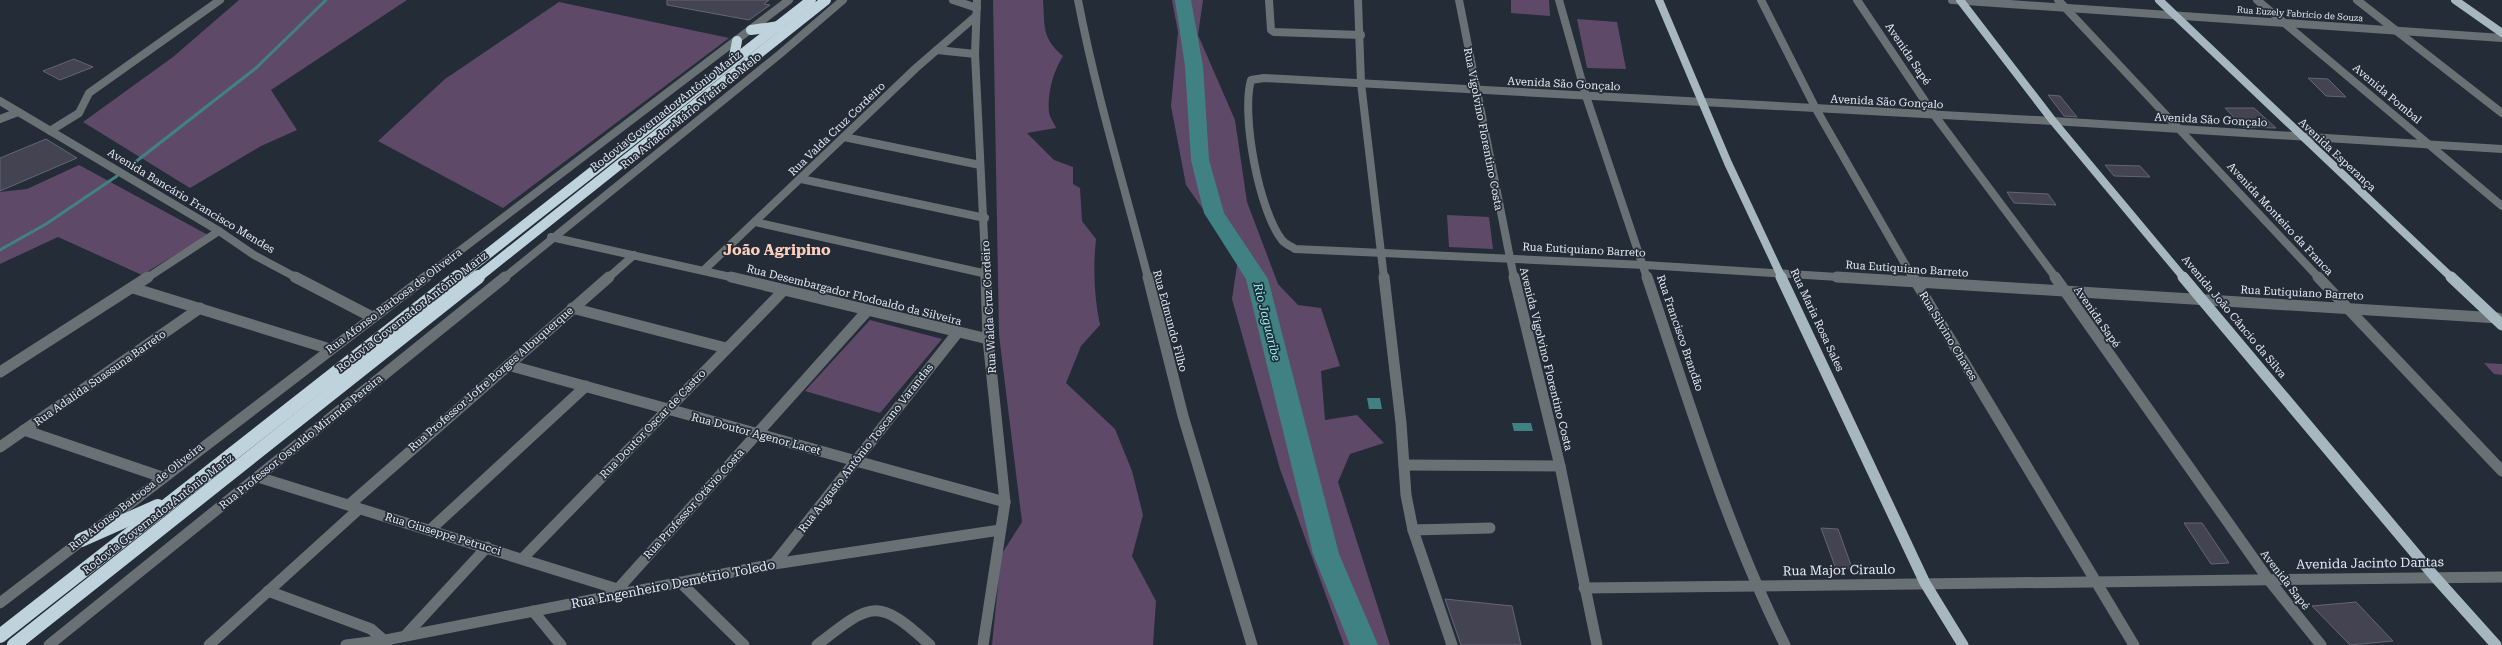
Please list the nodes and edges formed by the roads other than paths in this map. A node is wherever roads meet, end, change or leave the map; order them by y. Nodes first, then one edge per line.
1 (220, 0) edge
2 (789, 0) edge
3 (811, 0) edge
4 (826, 0) edge
5 (843, 0) edge
6 (953, 0) edge
7 (978, 0) edge
8 (1078, 0) edge
9 (1269, 0) edge
10 (1358, 0) edge
11 (1459, 0) edge
12 (1559, 0) edge
13 (1659, 0) edge
14 (1761, 0) edge
15 (1857, 0) edge
16 (1957, 0) edge
17 (2058, 0) edge
18 (2159, 0) edge
19 (2257, 0) edge
20 (2357, 0) edge
21 (2455, 0) edge
22 (2066, 8) junction
23 (977, 12) junction
24 (2175, 15) junction
25 (2283, 23) junction
26 (780, 26) junction
27 (750, 30) junction
28 (2399, 32) junction
29 (2502, 33) edge
30 (1361, 35) junction
31 (2502, 38) edge
32 (737, 41) junction
33 (937, 50) junction
34 (975, 54) junction
35 (733, 62) junction
36 (1362, 83) junction
37 (1475, 90) junction
38 (1586, 96) junction
39 (0, 101) edge
40 (1701, 103) junction
41 (1816, 109) junction
42 (18, 112) junction
43 (2502, 113) edge
44 (1935, 116) junction
45 (0, 119) edge
46 (2054, 121) junction
47 (2178, 129) junction
48 (50, 131) junction
49 (2301, 136) junction
50 (844, 137) junction
51 (2431, 145) junction
52 (2502, 149) edge
53 (980, 165) junction
54 (801, 179) junction
55 (2502, 206) edge
56 (985, 218) junction
57 (755, 222) junction
58 (219, 231) junction
59 (551, 237) junction
60 (1311, 250) joint
61 (1381, 252) junction
62 (634, 255) junction
63 (1509, 258) junction
64 (1645, 265) junction
65 (704, 270) junction
66 (987, 274) junction
67 (1781, 274) junction
68 (1916, 282) junction
69 (133, 288) junction
70 (783, 291) junction
71 (2063, 291) junction
72 (2202, 299) junction
73 (2346, 307) junction
74 (200, 308) junction
75 (572, 308) junction
76 (868, 311) junction
77 (372, 317) junction
78 (2500, 321) edge
79 (958, 332) junction
80 (988, 340) junction
81 (726, 348) junction
82 (330, 349) junction
83 (508, 365) junction
84 (0, 372) edge
85 (586, 386) junction
86 (667, 409) junction
87 (24, 430) junction
88 (757, 434) junction
89 (0, 448) edge
90 (856, 461) junction
91 (1404, 466) junction
92 (1560, 466) junction
93 (2502, 470) edge
94 (162, 477) junction
95 (258, 478) junction
96 (179, 496) junction
97 (1005, 502) junction
98 (354, 507) junction
99 (1490, 528) dead end
100 (430, 530) junction
101 (1000, 530) junction
102 (1413, 530) junction
103 (81, 540) junction
104 (486, 547) junction
105 (523, 558) junction
106 (774, 564) junction
107 (2435, 577) junction
108 (2502, 577) edge
109 (2268, 579) junction
110 (2094, 581) junction
111 (680, 582) junction
112 (1925, 583) junction
113 (1756, 587) junction
114 (1584, 588) junction
115 (268, 591) junction
116 (623, 591) junction
117 (0, 603) edge
118 (533, 611) junction
119 (0, 636) edge
120 (405, 636) junction
121 (387, 642) edge
122 (14, 645) edge
123 (50, 645) edge
124 (210, 645) edge
125 (216, 645) edge
126 (346, 645) edge
127 (561, 645) edge
128 (744, 645) edge
129 (817, 645) edge
130 (930, 645) edge
131 (983, 645) edge
132 (1252, 645) edge
133 (1452, 645) edge
134 (1597, 645) edge
135 (1785, 645) edge
136 (1963, 645) edge
137 (2134, 645) edge
138 (2321, 645) edge
139 (2496, 645) edge

1 - 48 street
2 - 27 street, Rua Afonso Barbosa de Oliveira
3 - 26 highway, Rodovia Governador Antônio Mariz
4 - 122 highway, Rodovia Governador Antônio Mariz
5 - 59 street, Rua Aviador Mário Vieira de Melo
6 - 23 street
7 - 23 street
8 - 132 street, Rua Edmundo Filho
9 - 30 street
10 - 30 street
11 - 37 street, Rua Vigolvino Florentino Costa
12 - 38 street, Rua Francisco Brandão
13 - 40 main road, Rua Maria Rosa Sales
14 - 41 street, Rua Silvino Chaves
15 - 44 street, Avenida Sapé
16 - 22 street, Rua Euzely Fabrício de Souza
16 - 46 main road, Avenida João Câncio da Silva
17 - 22 street, Avenida Monteiro da Franca
18 - 24 main road, Avenida Esperança
19 - 25 street, Avenida Pombal
20 - 28 street
21 - 29 main road
22 - 24 street, Rua Euzely Fabrício de Souza
22 - 47 street, Avenida Monteiro da Franca
23 - 33 street, Rua Valda Cruz Cordeiro
23 - 34 street, Rua Walda Cruz Cordeiro
24 - 25 street, Rua Euzely Fabrício de Souza
24 - 49 main road, Avenida Esperança
25 - 28 street, Rua Euzely Fabrício de Souza
25 - 51 street, Avenida Pombal
26 - 27 highway
26 - 35 highway, Rodovia Governador Antônio Mariz
27 - 32 street, Rua Afonso Barbosa de Oliveira
28 - 31 street, Rua Euzely Fabrício de Souza
28 - 43 street
30 - 36 street
32 - 35 highway
32 - 77 street, Rua Afonso Barbosa de Oliveira
33 - 34 street
33 - 50 street, Rua Valda Cruz Cordeiro
34 - 53 street, Rua Walda Cruz Cordeiro
35 - 96 highway, Rodovia Governador Antônio Mariz
36 - 37 street, Avenida São Gonçalo
36 - 60 street, Avenida São Gonçalo
36 - 61 street
37 - 38 street, Avenida São Gonçalo
37 - 63 street, Rua Vigolvino Florentino Costa
38 - 40 street, Avenida São Gonçalo
38 - 64 street, Rua Francisco Brandão
39 - 42 street, Avenida Bancário Francisco Mendes
40 - 41 street, Avenida São Gonçalo
40 - 67 main road, Rua Maria Rosa Sales
41 - 44 street, Avenida São Gonçalo
41 - 68 street, Rua Silvino Chaves
42 - 45 street
42 - 48 street, Avenida Bancário Francisco Mendes
44 - 46 street, Avenida São Gonçalo
44 - 71 street, Avenida Sapé
46 - 47 street, Avenida São Gonçalo
46 - 72 main road, Avenida João Câncio da Silva
47 - 49 street, Avenida São Gonçalo
47 - 73 street, Avenida Monteiro da Franca
48 - 58 street, Avenida Bancário Francisco Mendes
49 - 51 street, Avenida São Gonçalo
49 - 78 main road, Avenida Esperança
50 - 53 street
50 - 54 street, Rua Valda Cruz Cordeiro
51 - 52 street, Avenida São Gonçalo
51 - 55 street, Avenida Pombal
53 - 56 street, Rua Walda Cruz Cordeiro
54 - 56 street
54 - 57 street, Rua Valda Cruz Cordeiro
56 - 66 street, Rua Walda Cruz Cordeiro
57 - 65 street, Rua Valda Cruz Cordeiro
57 - 66 street
58 - 69 street
58 - 77 street, Avenida Bancário Francisco Mendes
59 - 62 street, Rua Desembargador Flodoaldo da Silveira
59 - 95 street, Rua Professor Osvaldo Miranda Pereira
60 - 61 street, Rua Eutiquiano Barreto
61 - 63 street, Rua Eutiquiano Barreto
61 - 91 street
62 - 65 street, Rua Desembargador Flodoaldo da Silveira
62 - 75 street, Rua Professor Jofre Borges Albuquerque
63 - 64 street, Rua Eutiquiano Barreto
63 - 92 street, Avenida Vigolvino Florentino Costa
64 - 67 street, Rua Eutiquiano Barreto
64 - 113 street, Rua Francisco Brandão
65 - 70 street, Rua Desembargador Flodoaldo da Silveira
66 - 80 street, Rua Walda Cruz Cordeiro
67 - 68 street, Rua Eutiquiano Barreto
67 - 112 main road, Rua Maria Rosa Sales
68 - 71 street, Rua Eutiquiano Barreto
68 - 110 street, Rua Silvino Chaves
69 - 74 street
69 - 84 street
70 - 76 street, Rua Desembargador Flodoaldo da Silveira
70 - 81 street, Rua Doutor Oscar de Castro
71 - 72 street, Rua Eutiquiano Barreto
71 - 109 street, Avenida Sapé
72 - 73 street, Rua Eutiquiano Barreto
72 - 107 main road, Avenida João Câncio da Silva
73 - 78 street, Rua Eutiquiano Barreto
73 - 93 street, Avenida Monteiro da Franca
74 - 82 street
74 - 87 street, Rua Adalida Suassuna Barreto
75 - 81 street
75 - 83 street, Rua Professor Jofre Borges Albuquerque
76 - 79 street, Rua Desembargador Flodoaldo da Silveira
76 - 88 street, Rua Professor Otávio Costa
77 - 82 street, Rua Afonso Barbosa de Oliveira
79 - 80 street, Rua Desembargador Flodoaldo da Silveira
79 - 90 street, Rua Augusto Antônio Toscano Varandas
80 - 97 street, Rua Walda Cruz Cordeiro
81 - 86 street, Rua Doutor Oscar de Castro
82 - 94 street, Rua Afonso Barbosa de Oliveira
83 - 85 street, Rua Doutor Agenor Lacet
83 - 98 street, Rua Professor Jofre Borges Albuquerque
85 - 86 street, Rua Doutor Agenor Lacet
85 - 100 street
86 - 88 street, Rua Doutor Agenor Lacet
86 - 105 street, Rua Doutor Oscar de Castro
87 - 89 street, Rua Adalida Suassuna Barreto
87 - 94 street
88 - 90 street, Rua Doutor Agenor Lacet
88 - 116 street, Rua Professor Otávio Costa
90 - 97 street, Rua Doutor Agenor Lacet
90 - 106 street, Rua Augusto Antônio Toscano Varandas
91 - 92 street
91 - 102 street
92 - 114 street
94 - 103 street, Rua Afonso Barbosa de Oliveira
95 - 98 street, Rua Giuseppe Petrucci
95 - 123 street, Rua Professor Osvaldo Miranda Pereira
96 - 103 highway
96 - 119 highway, Rodovia Governador Antônio Mariz
97 - 101 street, Rua Walda Cruz Cordeiro
98 - 100 street, Rua Giuseppe Petrucci
98 - 115 street, Rua Professor Jofre Borges Albuquerque
99 - 102 street
100 - 104 street, Rua Giuseppe Petrucci
101 - 106 street, Rua Engenheiro Demétrio Toledo
101 - 131 street, Rua Walda Cruz Cordeiro
102 - 133 street
103 - 117 street, Rua Afonso Barbosa de Oliveira
104 - 105 street, Rua Giuseppe Petrucci
104 - 120 street
105 - 116 street, Rua Giuseppe Petrucci
106 - 111 street, Rua Engenheiro Demétrio Toledo
107 - 108 street, Avenida Jacinto Dantas
107 - 109 street, Avenida Jacinto Dantas
107 - 139 main road, Avenida João Câncio da Silva
109 - 110 street, Avenida Jacinto Dantas
109 - 138 street, Avenida Sapé
110 - 112 street, Rua Major Ciraulo
110 - 137 street, Rua Silvino Chaves
111 - 116 street, Rua Engenheiro Demétrio Toledo
111 - 128 street
112 - 113 street, Rua Major Ciraulo
112 - 136 main road, Rua Maria Rosa Sales
113 - 114 street, Rua Major Ciraulo
113 - 135 street, Rua Francisco Brandão
114 - 134 street
115 - 121 street
115 - 124 street, Rua Professor Jofre Borges Albuquerque
116 - 118 street, Rua Engenheiro Demétrio Toledo
118 - 120 street, Rua Engenheiro Demétrio Toledo
118 - 127 street
120 - 121 street, Rua Engenheiro Demétrio Toledo
121 - 126 street, Rua Engenheiro Demétrio Toledo
124 - 125 street
129 - 130 street

